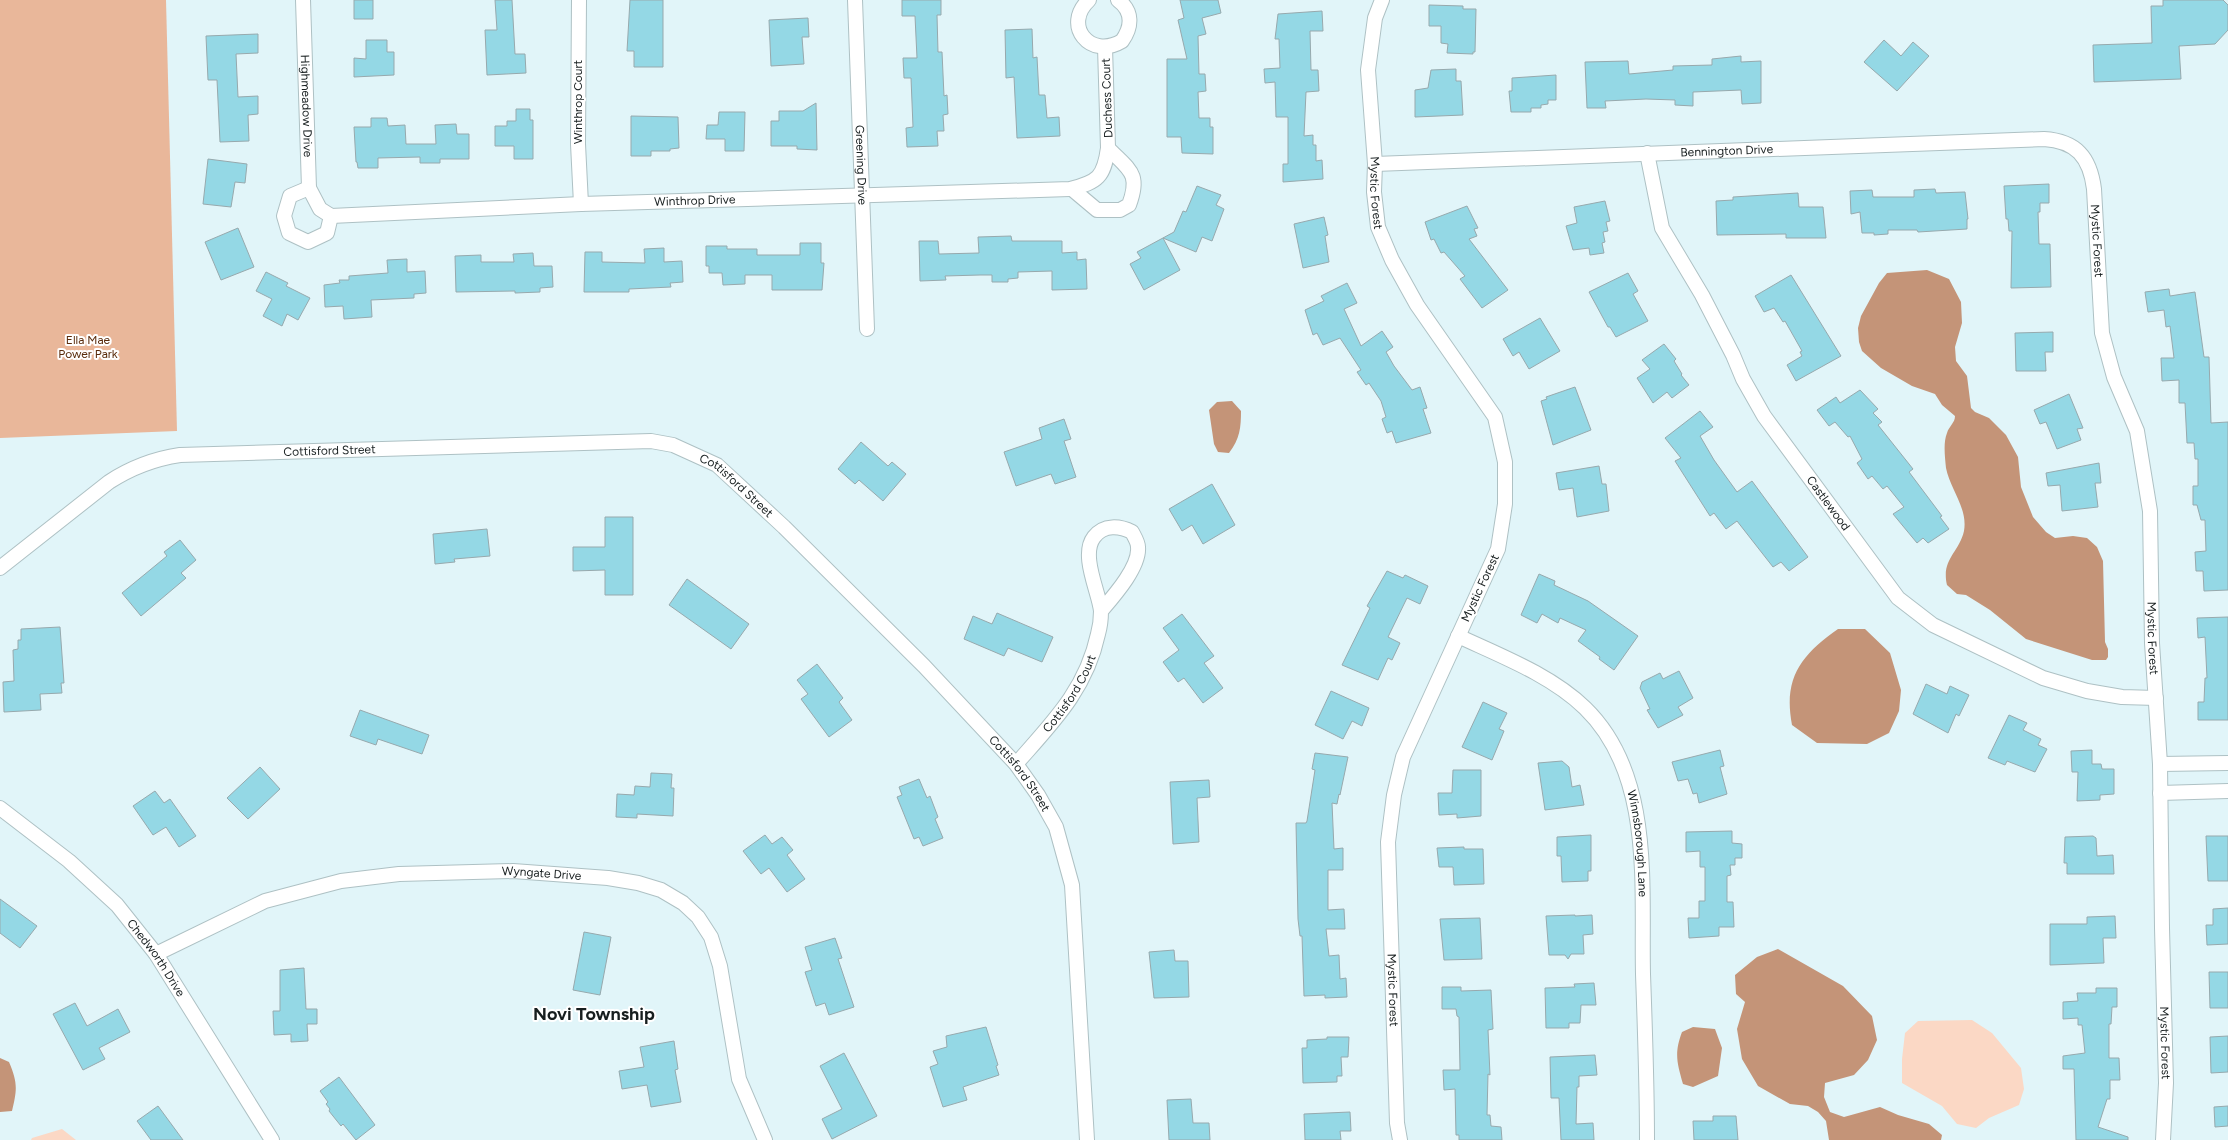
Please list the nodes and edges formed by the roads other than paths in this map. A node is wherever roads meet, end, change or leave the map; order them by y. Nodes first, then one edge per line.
1 (303, 0) edge
2 (579, 0) edge
3 (855, 0) edge
4 (1089, 0) edge
5 (1118, 0) edge
6 (1382, 0) edge
7 (1105, 48) junction
8 (1108, 148) junction
9 (2076, 149) joint
10 (1647, 153) junction
11 (1375, 164) junction
12 (1101, 176) joint
13 (309, 188) junction
14 (1072, 189) junction
15 (862, 195) junction
16 (581, 204) junction
17 (325, 213) junction
18 (867, 329) dead end
19 (0, 568) edge
20 (1101, 611) junction
21 (1458, 636) junction
22 (2156, 698) junction
23 (2228, 763) edge
24 (1016, 764) junction
25 (2160, 764) junction
26 (2228, 791) edge
27 (2160, 793) junction
28 (0, 808) edge
29 (156, 954) junction
30 (272, 1140) edge
31 (764, 1140) edge
32 (1087, 1140) edge
33 (1400, 1140) edge
34 (1646, 1140) edge
35 (2163, 1140) edge

1 - 13 street, Highmeadow Drive
2 - 16 street, Winthrop Court
3 - 15 street, Greening Drive
4 - 7 street, Duchess Court
5 - 7 street, Duchess Court
6 - 11 street, Mystic Forest
7 - 8 street, Duchess Court
8 - 12 street, Duchess Court
8 - 14 street, Duchess Court
9 - 10 street, Bennington Drive
9 - 22 street, Mystic Forest
10 - 11 street, Bennington Drive
10 - 22 street, Castlewood
11 - 21 street, Mystic Forest
12 - 14 street, Winthrop Drive
13 - 17 street, Highmeadow Drive
13 - 17 street
14 - 15 street, Winthrop Drive
15 - 16 street, Winthrop Drive
15 - 18 street, Greening Drive
16 - 17 street, Winthrop Drive
19 - 24 street, Cottisford Street
20 - 20 street, Cottisford Court
20 - 24 street, Cottisford Court
21 - 33 street, Mystic Forest
21 - 34 street, Winnsborough Lane
22 - 25 street, Mystic Forest
23 - 25 street
24 - 32 street, Cottisford Street
25 - 27 street, Mystic Forest
26 - 27 street
27 - 35 street, Mystic Forest
28 - 29 street, Chedworth Drive
29 - 30 street, Chedworth Drive
29 - 31 street, Wyngate Drive

